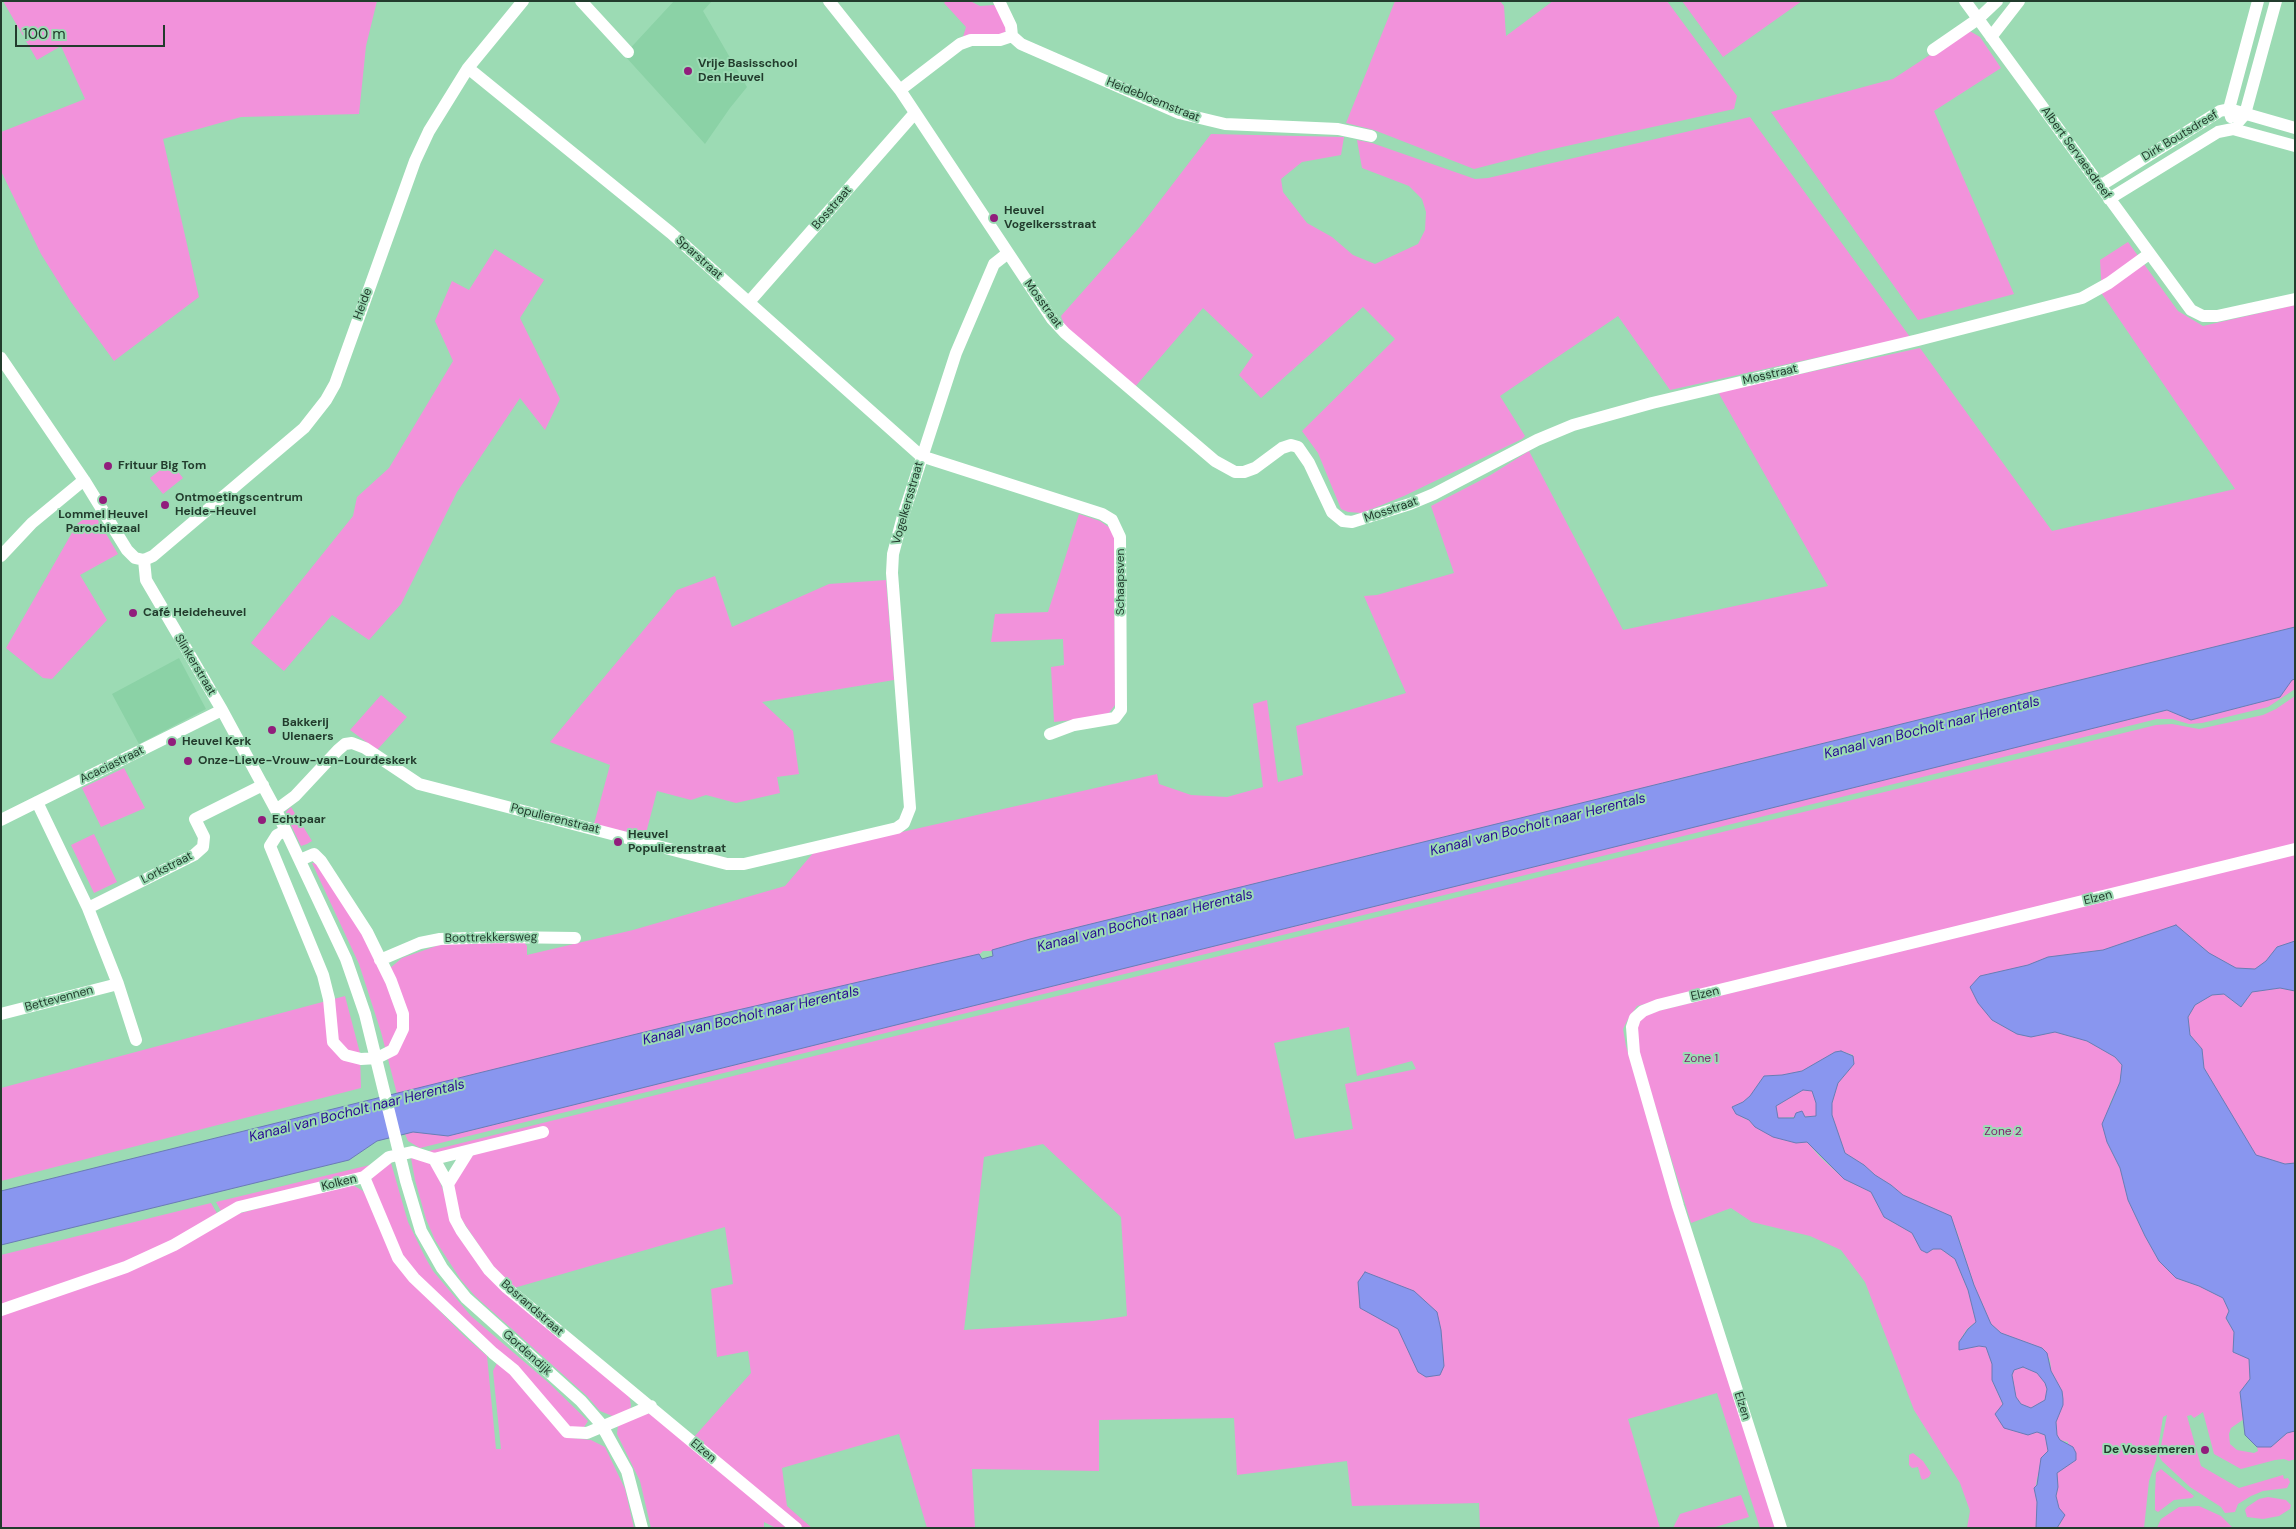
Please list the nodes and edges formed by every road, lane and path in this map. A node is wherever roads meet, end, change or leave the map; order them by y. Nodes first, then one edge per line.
1 (523, 1) edge
2 (581, 1) edge
3 (829, 1) edge
4 (999, 1) edge
5 (1965, 1) edge
6 (1997, 1) edge
7 (2019, 1) edge
8 (2258, 1) edge
9 (2276, 1) edge
10 (1978, 19) junction
11 (1012, 36) junction
12 (1991, 37) junction
13 (1933, 50) dead end
14 (628, 52) dead end
15 (468, 68) junction
16 (900, 90) junction
17 (2229, 109) junction
18 (914, 114) junction
19 (2245, 114) junction
20 (2295, 128) edge
21 (2233, 129) junction
22 (1371, 136) dead end
23 (2295, 146) edge
24 (2100, 186) junction
25 (2109, 199) junction
26 (1008, 253) junction
27 (2148, 254) junction
28 (2295, 298) edge
29 (749, 302) junction
30 (1, 358) edge
31 (6, 375) edge
32 (922, 456) junction
33 (84, 480) junction
34 (1, 556) edge
35 (144, 560) junction
36 (222, 710) junction
37 (1050, 734) dead end
38 (263, 785) junction
39 (37, 802) junction
40 (276, 810) junction
41 (1, 820) edge
42 (897, 828) joint
43 (285, 831) junction
44 (2295, 849) edge
45 (300, 860) junction
46 (88, 908) junction
47 (575, 938) dead end
48 (380, 960) junction
49 (118, 984) junction
50 (1, 1014) edge
51 (136, 1040) dead end
52 (543, 1132) dead end
53 (468, 1152) junction
54 (434, 1159) junction
55 (364, 1177) junction
56 (406, 1181) joint
57 (448, 1184) junction
58 (1, 1310) edge
59 (651, 1406) junction
60 (604, 1428) junction
61 (642, 1528) edge
62 (796, 1528) edge
63 (1781, 1528) edge

1 - 15 street, Heide
2 - 14 street
3 - 16 street, Mosstraat
4 - 11 street
5 - 10 street, Albert Servaesdreef
6 - 10 street
7 - 12 street
8 - 17 street
9 - 19 street
10 - 12 street, Albert Servaesdreef
10 - 13 street
11 - 16 street
11 - 22 street, Heidebloemstraat
12 - 24 street, Albert Servaesdreef
15 - 29 street, Sparstraat
15 - 35 street, Heide
16 - 18 street, Mosstraat
17 - 19 street, Dirk Boutsdreef
17 - 21 street
17 - 24 street, Dirk Boutsdreef
18 - 26 street, Mosstraat
18 - 29 street, Bosstraat
19 - 20 street, Dirk Boutsdreef
19 - 21 street
21 - 23 street, Dirk Boutsdreef
21 - 25 street, Dirk Boutsdreef
24 - 25 street, Albert Servaesdreef
25 - 27 street, Albert Servaesdreef
26 - 27 street, Mosstraat
26 - 32 street, Vogelkersstraat
27 - 28 street, Albert Servaesdreef
29 - 32 street, Sparstraat
30 - 31 street
31 - 33 street
32 - 37 street, Schaapsven
32 - 42 street, Vogelkersstraat
33 - 34 street
33 - 35 street
35 - 36 street, Slinkerstraat
36 - 38 street, Slinkerstraat
36 - 39 street, Acaciastraat
38 - 40 street, Slinkerstraat
38 - 46 street, Lorkstraat
39 - 41 street, Acaciastraat
39 - 46 street
40 - 42 street, Populierenstraat
40 - 43 street, Slinkerstraat
43 - 45 street, Slinkerstraat
43 - 48 street
44 - 63 street, Elzen
45 - 48 street
45 - 56 street, Slinkerstraat
46 - 49 street
47 - 48 street, Boottrekkersweg
49 - 50 street, Bettevennen
49 - 51 street
52 - 53 street
53 - 54 street
53 - 57 street
54 - 55 street
54 - 57 street, Bosrandstraat
55 - 58 street, Kolken
55 - 60 street, Kolken
56 - 60 street, Gordendijk
57 - 59 street, Bosrandstraat
59 - 60 street
59 - 62 street, Elzen
60 - 61 street, Gordendijk

